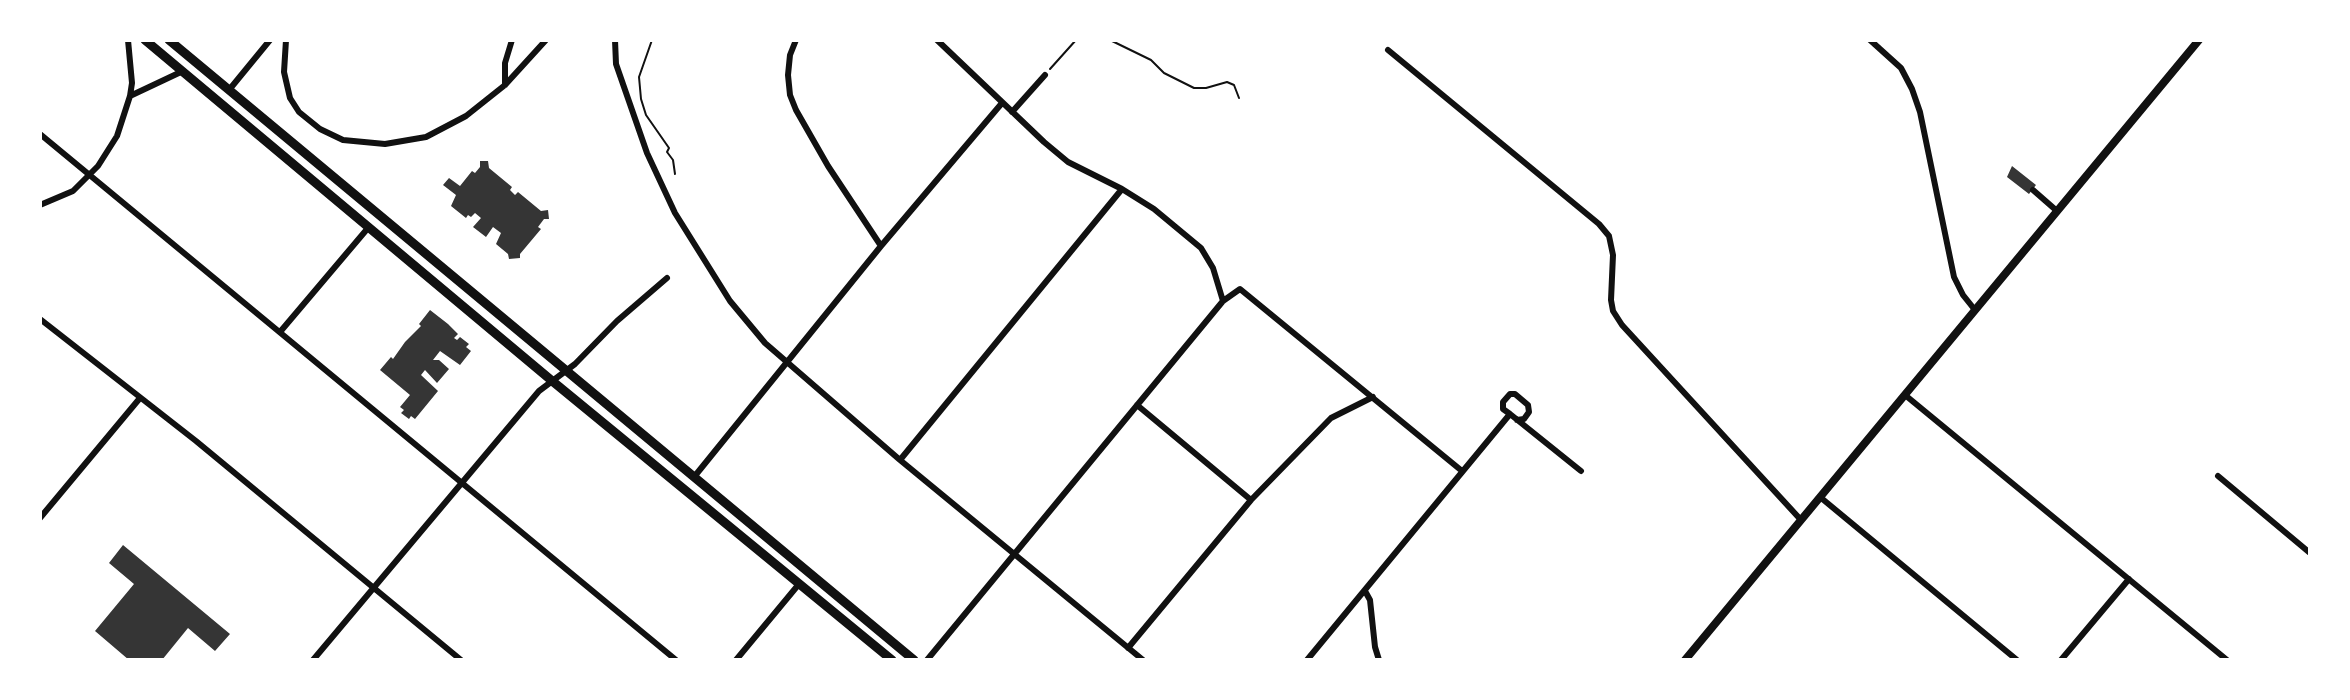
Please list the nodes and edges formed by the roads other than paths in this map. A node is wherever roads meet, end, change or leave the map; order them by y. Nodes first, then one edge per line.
1 (128, 40) edge
2 (145, 40) edge
3 (169, 40) edge
4 (270, 40) edge
5 (286, 40) edge
6 (512, 40) edge
7 (546, 40) edge
8 (615, 40) edge
9 (796, 40) edge
10 (937, 40) edge
11 (1870, 40) edge
12 (2199, 40) edge
13 (1388, 50) dead end
14 (183, 71) junction
15 (1045, 75) road end
16 (505, 85) junction
17 (229, 90) junction
18 (130, 96) junction
19 (1002, 103) junction
20 (1012, 112) junction
21 (40, 134) edge
22 (90, 176) junction
23 (1122, 189) junction
24 (2033, 190) dead end
25 (40, 205) edge
26 (2057, 211) junction
27 (368, 228) junction
28 (881, 246) junction
29 (667, 278) dead end
30 (1223, 301) junction
31 (1975, 310) junction
32 (40, 319) edge
33 (280, 332) junction
34 (786, 363) junction
35 (566, 370) junction
36 (551, 380) junction
37 (1905, 395) junction
38 (1373, 397) junction
39 (140, 398) junction
40 (1137, 405) junction
41 (1510, 414) junction
42 (1517, 420) junction
43 (900, 460) junction
44 (1462, 471) junction
45 (1581, 471) dead end
46 (2218, 476) dead end
47 (694, 477) junction
48 (461, 483) junction
49 (1820, 497) junction
50 (1251, 500) junction
51 (40, 518) edge
52 (1801, 520) junction
53 (2310, 553) edge
54 (1014, 554) junction
55 (2129, 579) junction
56 (799, 584) junction
57 (374, 586) junction
58 (1365, 591) junction
59 (1128, 648) junction
60 (457, 659) edge
61 (313, 660) edge
62 (676, 660) edge
63 (736, 660) edge
64 (892, 660) edge
65 (914, 660) edge
66 (927, 660) edge
67 (1143, 660) edge
68 (1307, 660) edge
69 (1379, 660) edge
70 (1685, 660) edge
71 (2017, 660) edge
72 (2061, 660) edge
73 (2227, 660) edge

1 - 18 street
2 - 14 main road
3 - 17 main road
4 - 17 street
5 - 16 street
6 - 16 street
7 - 16 street
8 - 34 street
9 - 28 street
10 - 19 street
11 - 31 street
12 - 26 main road
13 - 52 street
14 - 18 street
14 - 27 main road
15 - 20 street
17 - 35 main road
18 - 22 street
19 - 20 street
19 - 28 street
20 - 23 street
21 - 22 street
22 - 25 street
22 - 33 street
23 - 30 street
23 - 43 street
24 - 26 street
26 - 31 main road
27 - 33 street
27 - 36 main road
28 - 34 street
29 - 35 street
30 - 38 street
30 - 40 street
31 - 37 main road
32 - 39 street
33 - 48 street
34 - 43 street
34 - 47 street
35 - 36 street
35 - 47 main road
36 - 48 street
36 - 56 main road
37 - 49 main road
37 - 55 street
38 - 44 street
38 - 50 street
39 - 51 street
39 - 57 street
40 - 50 street
40 - 54 street
41 - 42 street
41 - 42 street
41 - 44 street
42 - 45 street
43 - 54 street
44 - 58 street
46 - 53 street
47 - 65 main road
48 - 57 street
48 - 62 street
49 - 52 main road
49 - 71 street
50 - 59 street
52 - 70 main road
54 - 59 street
54 - 66 street
55 - 72 street
55 - 73 street
56 - 63 street
56 - 64 main road
57 - 60 street
57 - 61 street
58 - 68 street
58 - 69 street
59 - 67 street

